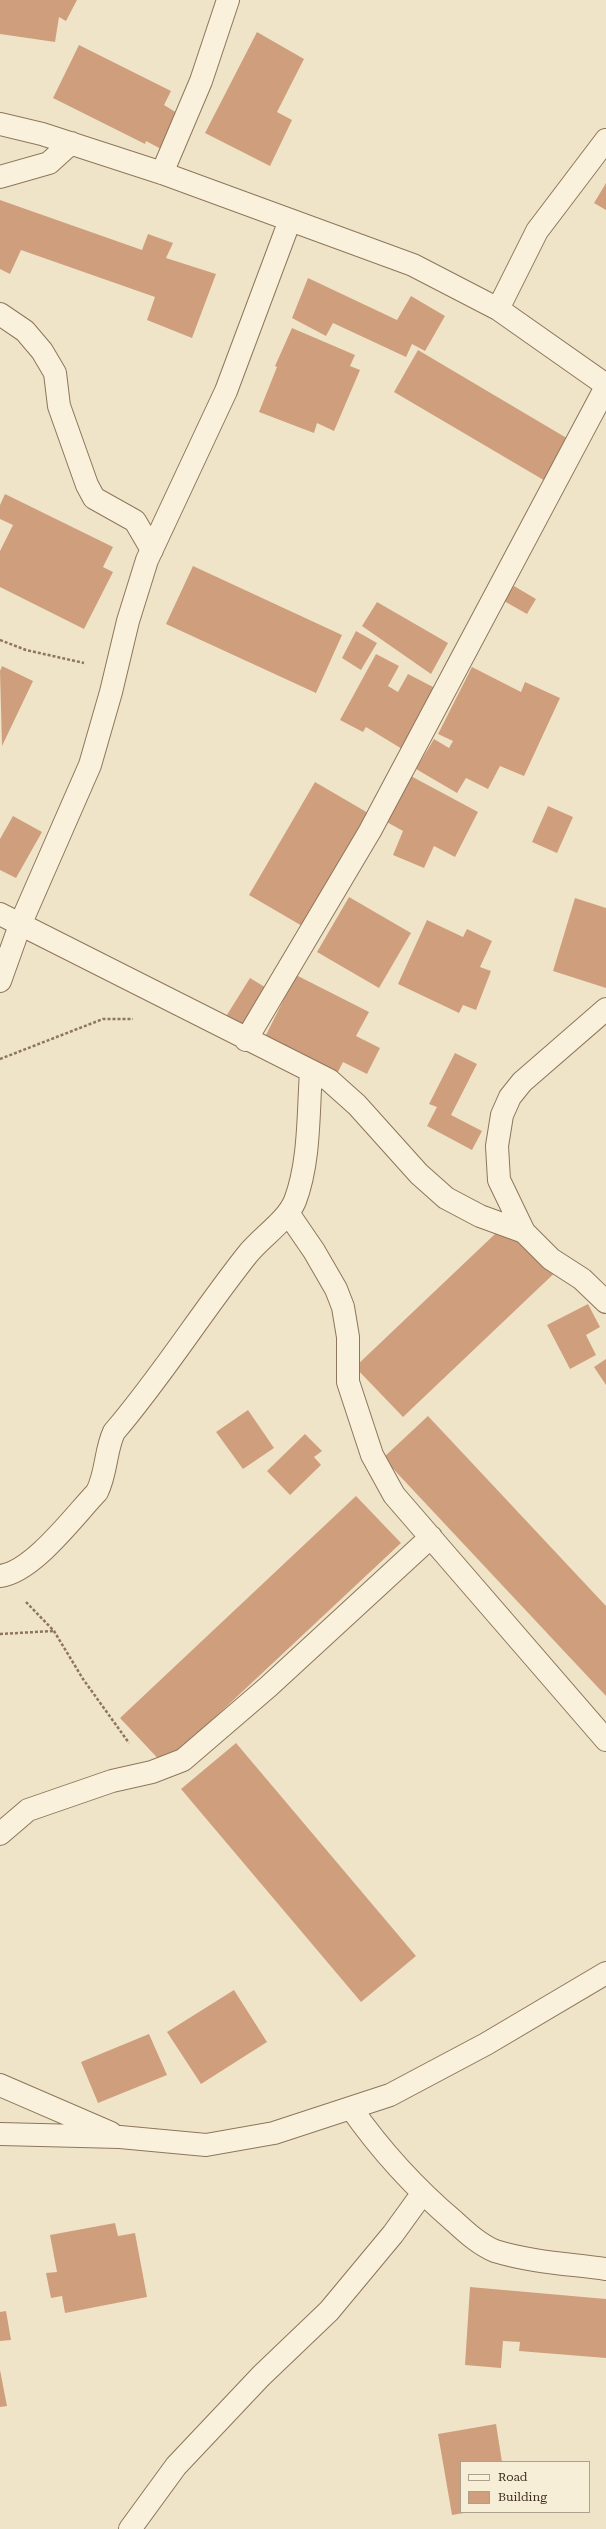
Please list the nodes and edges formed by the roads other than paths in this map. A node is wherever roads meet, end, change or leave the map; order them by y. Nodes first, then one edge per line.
1 (228, 0) edge
2 (0, 124) edge
3 (606, 140) edge
4 (72, 143) junction
5 (162, 173) junction
6 (0, 177) edge
7 (290, 220) junction
8 (498, 309) junction
9 (0, 314) edge
10 (606, 386) edge
11 (152, 550) junction
12 (0, 914) edge
13 (20, 925) junction
14 (0, 981) edge
15 (606, 1009) edge
16 (246, 1040) junction
17 (311, 1072) junction
18 (288, 1213) junction
19 (524, 1232) junction
20 (606, 1302) edge
21 (431, 1537) junction
22 (0, 1576) edge
23 (606, 1740) edge
24 (0, 1834) edge
25 (606, 1973) edge
26 (0, 2086) edge
27 (351, 2108) junction
28 (0, 2134) edge
29 (120, 2137) junction
30 (422, 2194) junction
31 (606, 2269) edge
32 (130, 2529) edge

1 - 5 street
2 - 4 street
3 - 8 street
4 - 5 street
4 - 6 street
5 - 7 street
7 - 8 street
7 - 11 street
8 - 10 street
9 - 11 street
10 - 16 street
11 - 13 street
12 - 13 street
13 - 14 street
13 - 16 street
15 - 19 street
16 - 17 street
17 - 18 street
17 - 19 street
18 - 21 street
18 - 22 street
19 - 20 street
21 - 23 street
21 - 24 street
25 - 27 street
26 - 29 street
27 - 29 street
27 - 30 street
28 - 29 street
30 - 31 street
30 - 32 street

